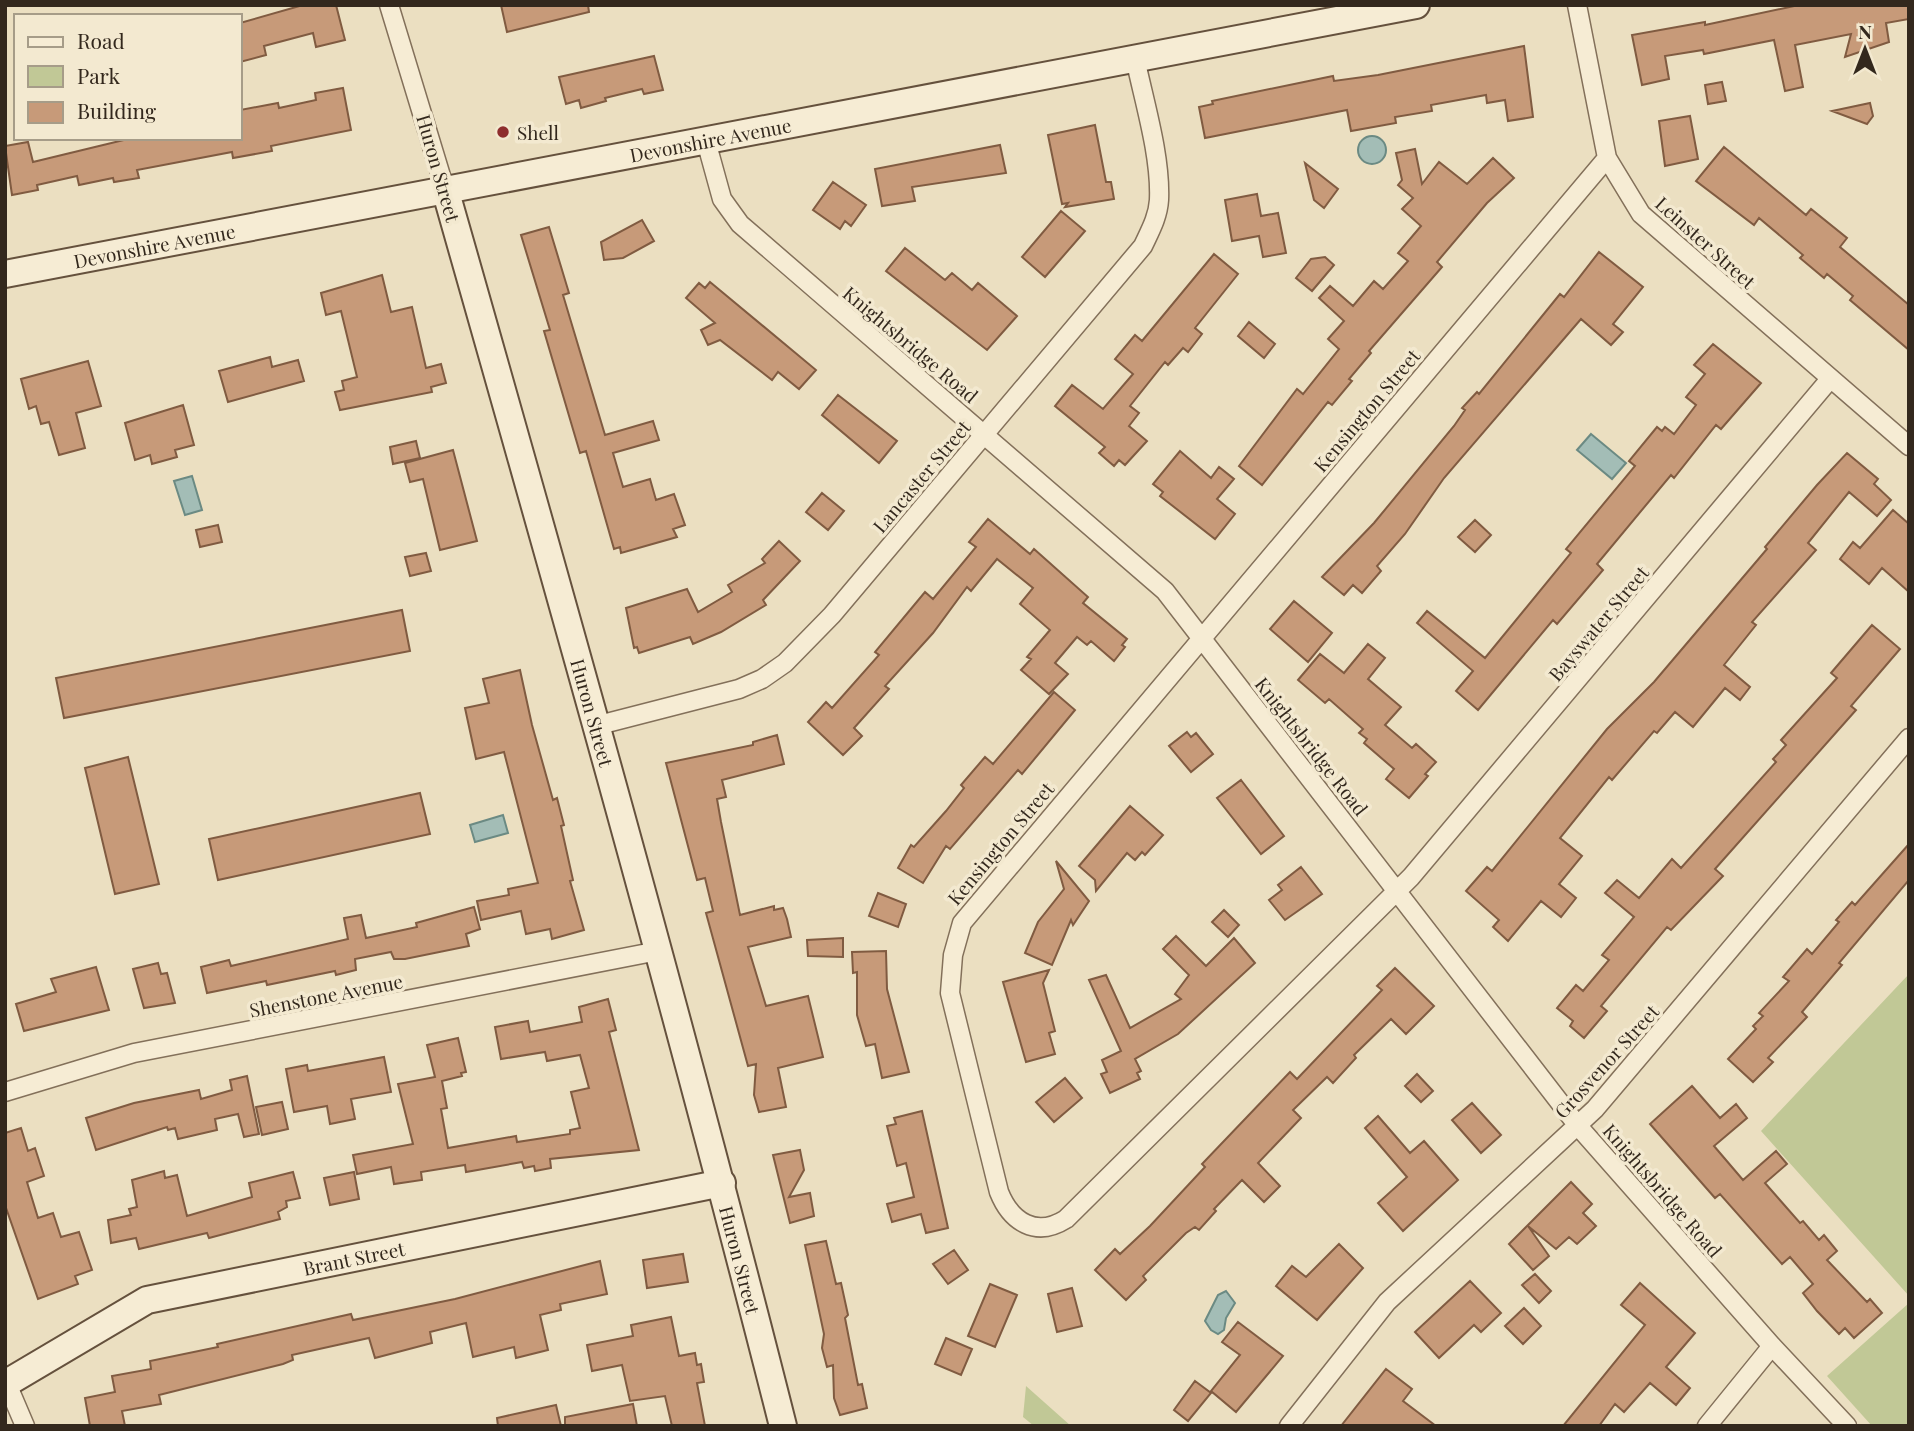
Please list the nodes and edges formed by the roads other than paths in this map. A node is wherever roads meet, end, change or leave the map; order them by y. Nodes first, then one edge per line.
1 (389, 5) edge
2 (1416, 5) edge
3 (1577, 5) edge
4 (1135, 58) junction
5 (706, 141) junction
6 (1606, 158) junction
7 (445, 189) junction
8 (5, 274) edge
9 (1830, 379) junction
10 (984, 434) junction
11 (1909, 446) edge
12 (1202, 637) junction
13 (598, 725) junction
14 (1909, 738) edge
15 (1396, 892) junction
16 (658, 951) junction
17 (5, 1092) edge
18 (1578, 1126) junction
19 (722, 1183) junction
20 (1772, 1346) junction
21 (6, 1382) edge
22 (25, 1426) edge
23 (783, 1426) edge
24 (1289, 1426) edge
25 (1707, 1426) edge
26 (1847, 1426) edge

1 - 7 street, Huron Street
2 - 4 main road, Devonshire Avenue
3 - 6 street, Leinster Street
4 - 5 main road, Devonshire Avenue
4 - 10 street, Lancaster Street
5 - 7 main road, Devonshire Avenue
5 - 10 street, Knightsbridge Road
6 - 9 street, Leinster Street
6 - 12 street, Kensington Street
7 - 8 main road, Devonshire Avenue
7 - 13 main road, Huron Street
9 - 11 street, Leinster Street
9 - 15 street, Bayswater Street
10 - 12 street, Knightsbridge Road
10 - 13 street, Lancaster Street
12 - 15 street, Knightsbridge Road
12 - 15 street, Kensington Street
13 - 16 main road, Huron Street
14 - 18 street, Grosvenor Street
15 - 18 street, Knightsbridge Road
16 - 17 street, Shenstone Avenue
16 - 19 main road, Huron Street
18 - 20 street, Knightsbridge Road
18 - 24 street, Grosvenor Street
19 - 21 main road, Brant Street
19 - 23 main road, Huron Street
20 - 25 street
20 - 26 street, Knightsbridge Road
21 - 22 street

